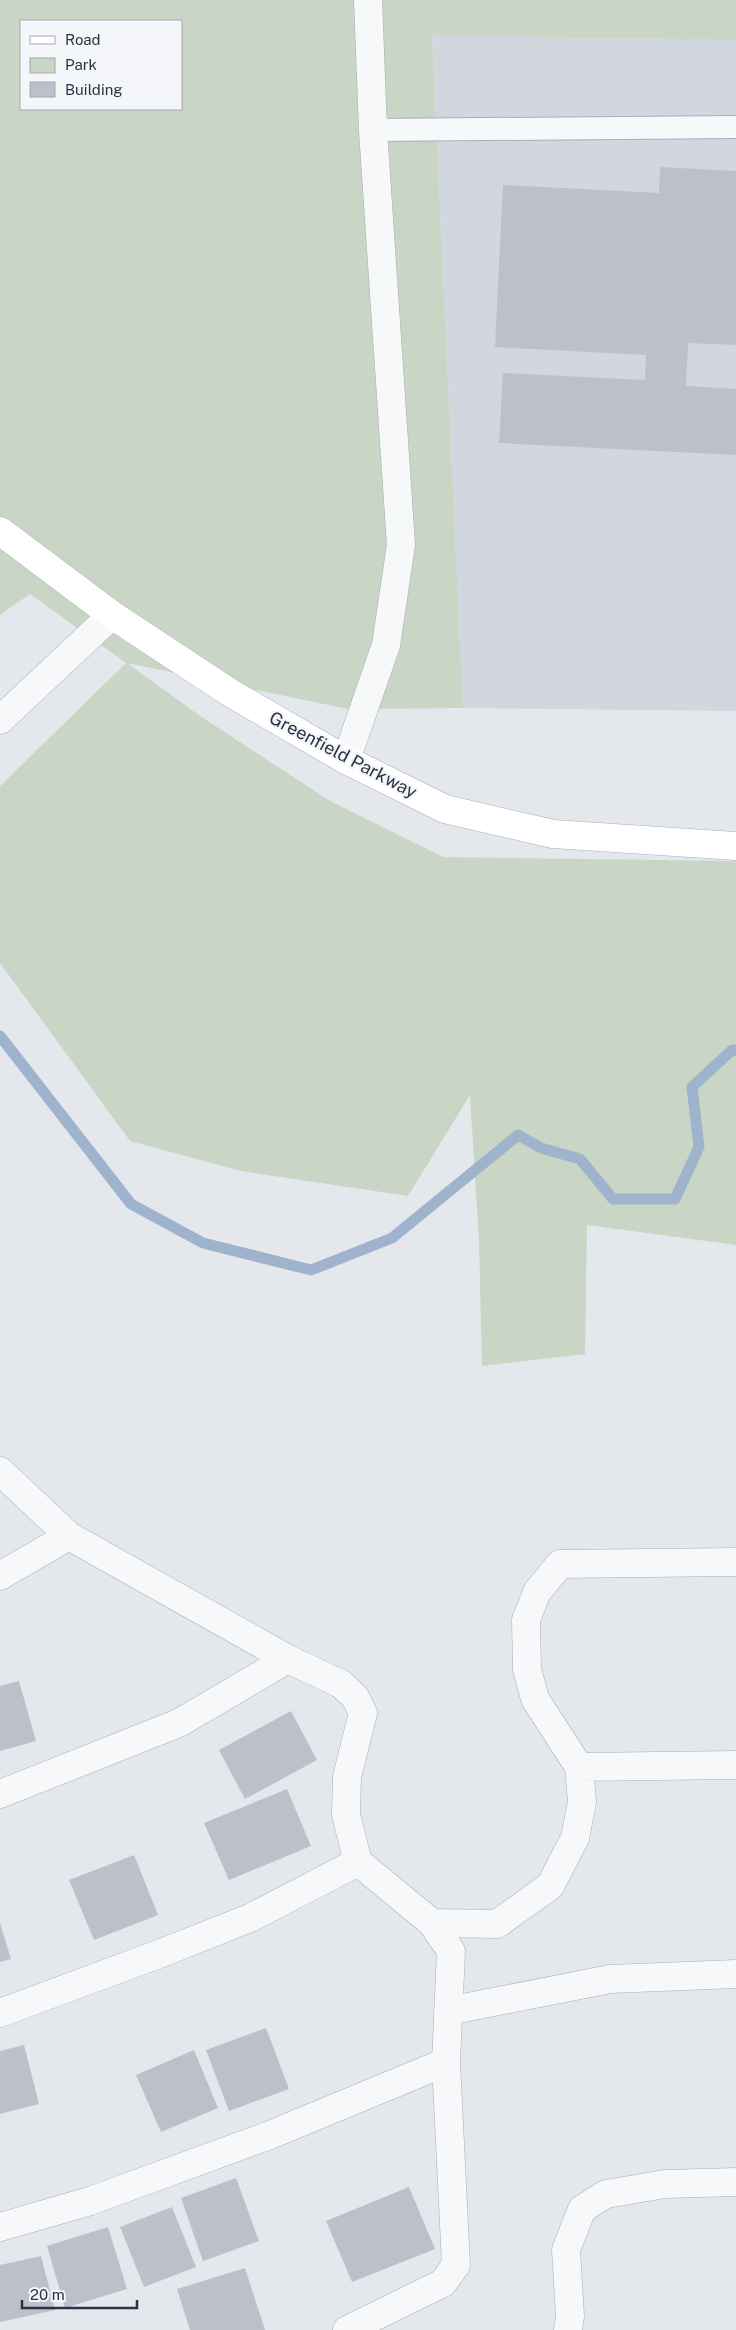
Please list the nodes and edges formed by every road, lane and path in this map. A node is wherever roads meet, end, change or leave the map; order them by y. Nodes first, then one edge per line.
1 (368, 0) edge
2 (736, 127) edge
3 (373, 130) junction
4 (0, 531) edge
5 (112, 614) junction
6 (0, 720) edge
7 (346, 760) junction
8 (736, 846) edge
9 (0, 1471) edge
10 (69, 1536) junction
11 (736, 1562) edge
12 (0, 1576) edge
13 (288, 1659) junction
14 (736, 1765) edge
15 (579, 1767) junction
16 (0, 1794) edge
17 (358, 1862) junction
18 (432, 1924) junction
19 (736, 1974) edge
20 (448, 2010) junction
21 (0, 2013) edge
22 (446, 2062) junction
23 (736, 2182) edge
24 (0, 2227) edge
25 (347, 2330) edge
26 (568, 2330) edge

1 - 3 street
2 - 3 lane
3 - 7 street
4 - 5 main road, Greenfield Parkway
5 - 6 street
5 - 7 main road, Greenfield Parkway
7 - 8 main road, Greenfield Parkway
9 - 10 street
10 - 12 street
10 - 13 street
11 - 15 street
13 - 16 street
13 - 17 street
14 - 15 street
15 - 18 street
17 - 18 street
17 - 21 street
18 - 20 street
19 - 20 street
20 - 22 street
22 - 24 street
22 - 25 street
23 - 26 street

